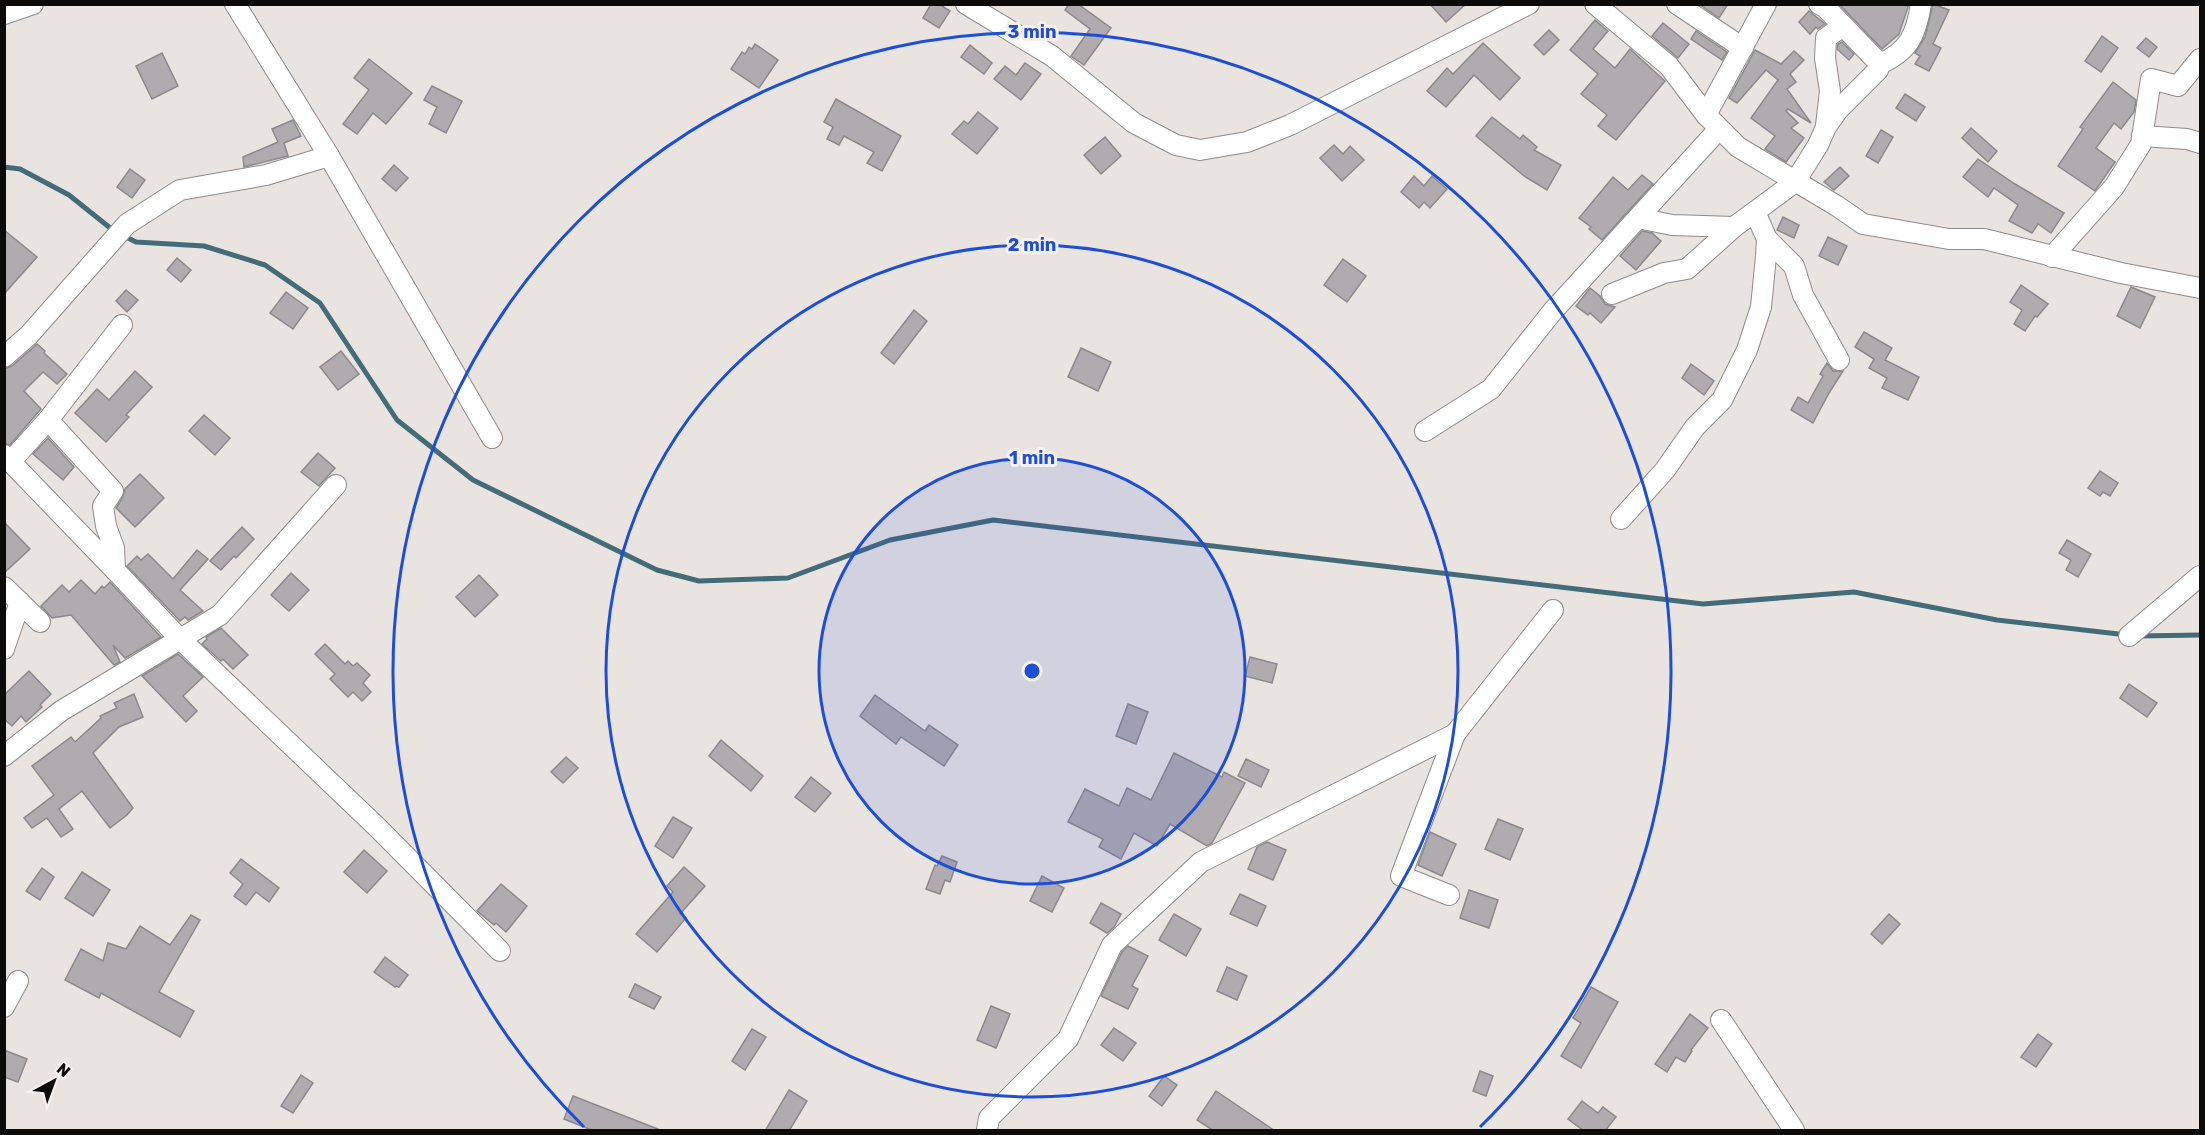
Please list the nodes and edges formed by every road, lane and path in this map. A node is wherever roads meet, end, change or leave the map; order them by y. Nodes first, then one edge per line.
1 (33, 4) edge
2 (235, 4) edge
3 (966, 4) edge
4 (1528, 4) edge
5 (1595, 4) edge
6 (1677, 4) edge
7 (1767, 4) edge
8 (1848, 4) edge
9 (1921, 4) edge
10 (1823, 6) edge
11 (4, 14) edge
12 (1844, 26) junction
13 (1743, 48) junction
14 (2200, 58) edge
15 (1880, 64) junction
16 (1712, 122) junction
17 (1826, 127) junction
18 (2142, 136) junction
19 (2200, 143) edge
20 (329, 156) junction
21 (1795, 182) junction
22 (1755, 212) junction
23 (1638, 218) junction
24 (1734, 227) junction
25 (1767, 238) junction
26 (2052, 257) junction
27 (2200, 288) edge
28 (1612, 294) dead end
29 (122, 325) dead end
30 (4, 357) edge
31 (1839, 360) dead end
32 (48, 420) junction
33 (1425, 431) dead end
34 (492, 438) dead end
35 (8, 458) edge
36 (336, 485) dead end
37 (1621, 519) dead end
38 (115, 570) junction
39 (2200, 576) edge
40 (4, 587) edge
41 (20, 602) junction
42 (1553, 610) dead end
43 (40, 622) dead end
44 (2129, 636) dead end
45 (179, 638) junction
46 (4, 649) edge
47 (1455, 734) junction
48 (4, 756) edge
49 (1449, 895) dead end
50 (500, 951) dead end
51 (18, 981) dead end
52 (4, 1007) edge
53 (1721, 1020) dead end
54 (987, 1131) edge
55 (1794, 1131) edge

1 - 11 street
2 - 20 street
3 - 4 street
5 - 16 street
6 - 13 street
7 - 13 street
8 - 10 street
9 - 15 street
10 - 12 street
12 - 15 street
12 - 17 street
13 - 16 street
14 - 18 street
15 - 17 street
16 - 21 street
16 - 23 street
17 - 21 street
18 - 19 street
18 - 26 street
20 - 30 street
20 - 34 street
21 - 22 street
21 - 26 street
22 - 24 street
22 - 25 street
23 - 24 street
23 - 33 street
24 - 28 street
25 - 31 street
25 - 37 street
26 - 27 street
29 - 32 street
32 - 35 street
32 - 38 street
35 - 38 street
36 - 45 street
38 - 45 street
39 - 44 street
40 - 41 street
41 - 43 street
41 - 46 street
42 - 47 street
45 - 48 street
45 - 50 street
47 - 49 street
47 - 54 street
51 - 52 street
53 - 55 street

